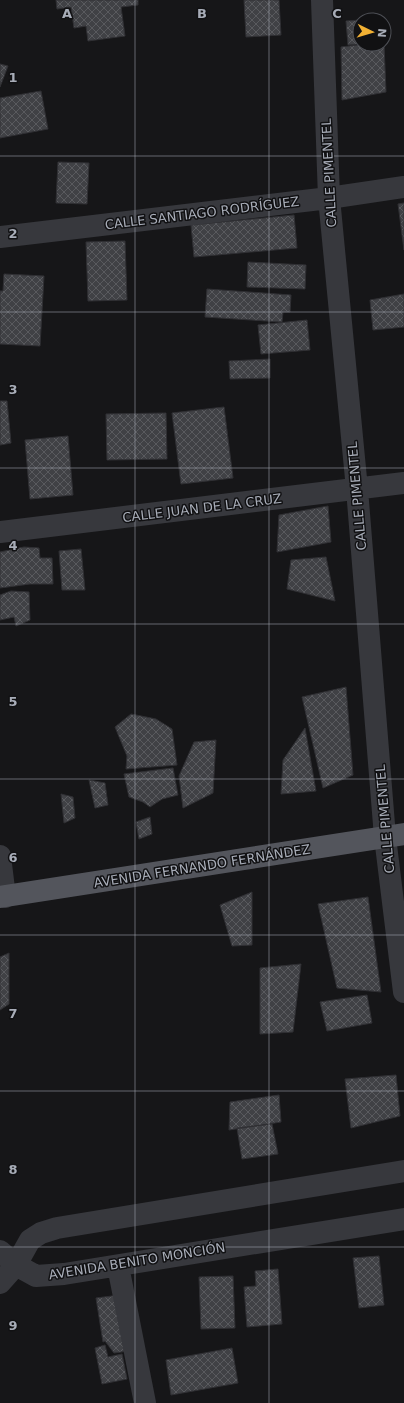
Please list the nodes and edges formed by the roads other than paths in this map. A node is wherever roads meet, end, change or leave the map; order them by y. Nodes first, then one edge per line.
1 (322, 0) edge
2 (404, 187) edge
3 (329, 198) junction
4 (0, 238) edge
5 (404, 483) edge
6 (357, 489) junction
7 (0, 532) edge
8 (395, 835) edge
9 (0, 856) edge
10 (2, 897) edge
11 (404, 992) edge
12 (404, 1171) edge
13 (404, 1219) edge
14 (0, 1251) edge
15 (16, 1265) junction
16 (118, 1266) junction
17 (0, 1283) edge
18 (145, 1403) edge

1 - 3 street, CALLE PIMENTEL
2 - 3 street, CALLE SANTIAGO RODRÍGUEZ
3 - 4 street, CALLE SANTIAGO RODRÍGUEZ
3 - 6 street, CALLE PIMENTEL
5 - 6 street, CALLE JUAN DE LA CRUZ
6 - 7 street, CALLE JUAN DE LA CRUZ
6 - 8 street, CALLE PIMENTEL
8 - 10 main road, AVENIDA FERNANDO FERNÁNDEZ
8 - 11 street, CALLE PIMENTEL
9 - 10 street
12 - 15 street
13 - 16 street, AVENIDA BENITO MONCIÓN
14 - 15 street, AVENIDA BENITO MONCIÓN
15 - 16 street, AVENIDA BENITO MONCIÓN
15 - 17 street
16 - 18 street

